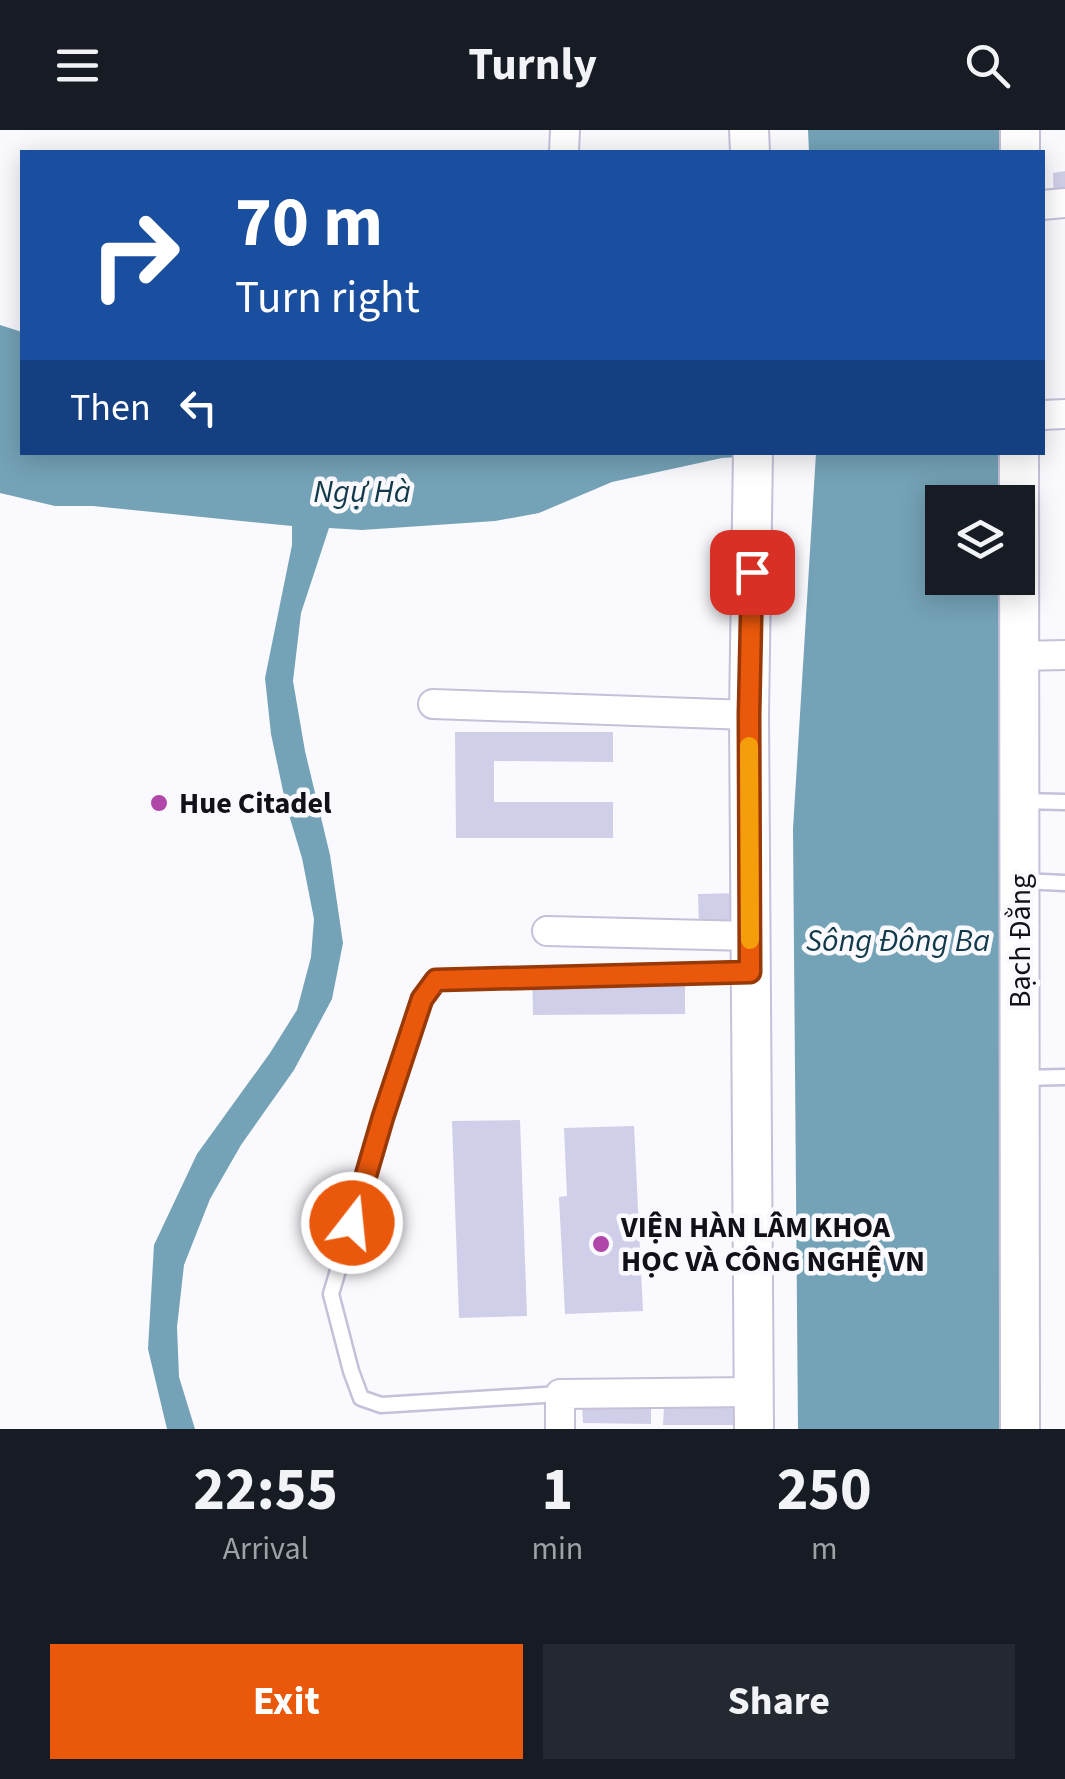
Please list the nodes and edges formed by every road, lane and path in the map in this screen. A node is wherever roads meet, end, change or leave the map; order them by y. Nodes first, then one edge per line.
1 (1019, 455) edge
2 (753, 458) edge
3 (1065, 655) edge
4 (1019, 656) junction
5 (432, 704) dead end
6 (749, 715) junction
7 (1018, 801) junction
8 (1065, 802) edge
9 (1020, 881) junction
10 (1065, 883) edge
11 (547, 930) dead end
12 (750, 954) junction
13 (1065, 1076) edge
14 (1020, 1078) junction
15 (560, 1394) junction
16 (754, 1410) edge
17 (560, 1429) edge
18 (1020, 1429) edge

1 - 4 street, Bạch Đằng
2 - 6 street
3 - 4 street
4 - 7 street, Bạch Đằng
5 - 6 street
6 - 12 street
7 - 8 lane
7 - 9 street, Bạch Đằng
9 - 10 lane
9 - 14 street, Bạch Đằng
11 - 12 street
12 - 15 lane
12 - 16 street
13 - 14 lane
14 - 18 street, Bạch Đằng
15 - 16 street
15 - 17 street

